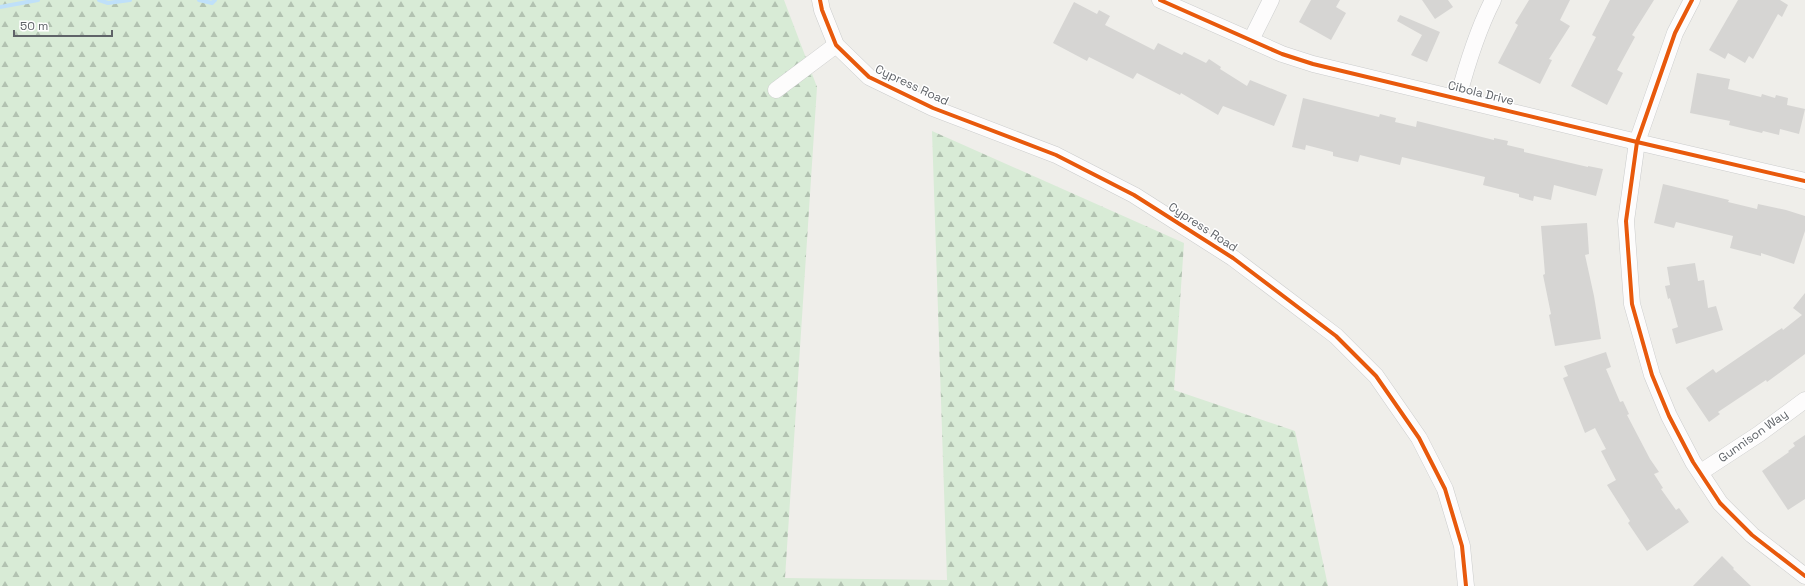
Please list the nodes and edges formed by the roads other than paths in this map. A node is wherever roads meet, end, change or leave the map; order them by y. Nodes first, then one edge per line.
1 (820, 0) edge
2 (1160, 0) edge
3 (1271, 0) edge
4 (1493, 0) edge
5 (1692, 0) edge
6 (1250, 40) junction
7 (836, 45) junction
8 (776, 90) dead end
9 (1458, 98) junction
10 (1637, 142) junction
11 (1805, 181) edge
12 (1805, 400) edge
13 (1701, 472) junction
14 (1805, 576) edge
15 (1466, 586) edge

1 - 7 street, Cypress Road
2 - 6 street, Cibola Drive
3 - 6 street
4 - 9 street
5 - 10 street
6 - 9 street, Cibola Drive
7 - 8 street
7 - 15 street, Cypress Road
9 - 10 street, Cibola Drive
10 - 11 street, Cibola Drive
10 - 13 street
12 - 13 street, Gunnison Way
13 - 14 street

